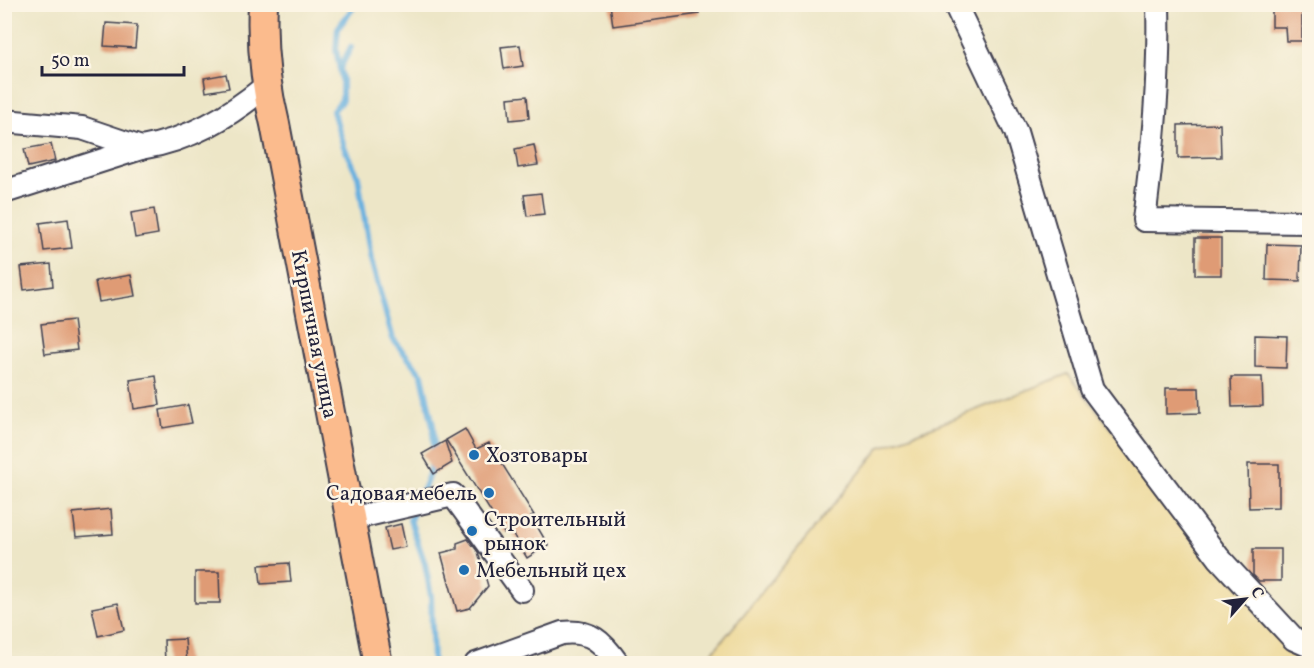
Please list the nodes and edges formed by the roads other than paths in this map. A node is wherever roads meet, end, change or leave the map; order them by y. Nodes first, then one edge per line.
1 (263, 4) edge
2 (956, 4) edge
3 (1158, 4) edge
4 (266, 86) junction
5 (4, 120) edge
6 (141, 147) junction
7 (4, 192) edge
8 (1310, 222) edge
9 (350, 519) junction
10 (522, 590) dead end
11 (1310, 646) edge
12 (378, 663) edge
13 (476, 663) edge
14 (618, 663) edge

1 - 4 main road, Кирпичная улица
2 - 11 street
3 - 8 street
4 - 6 street
4 - 9 main road, Кирпичная улица
5 - 6 street
6 - 7 street
9 - 10 street
9 - 12 main road, Кирпичная улица
13 - 14 street

